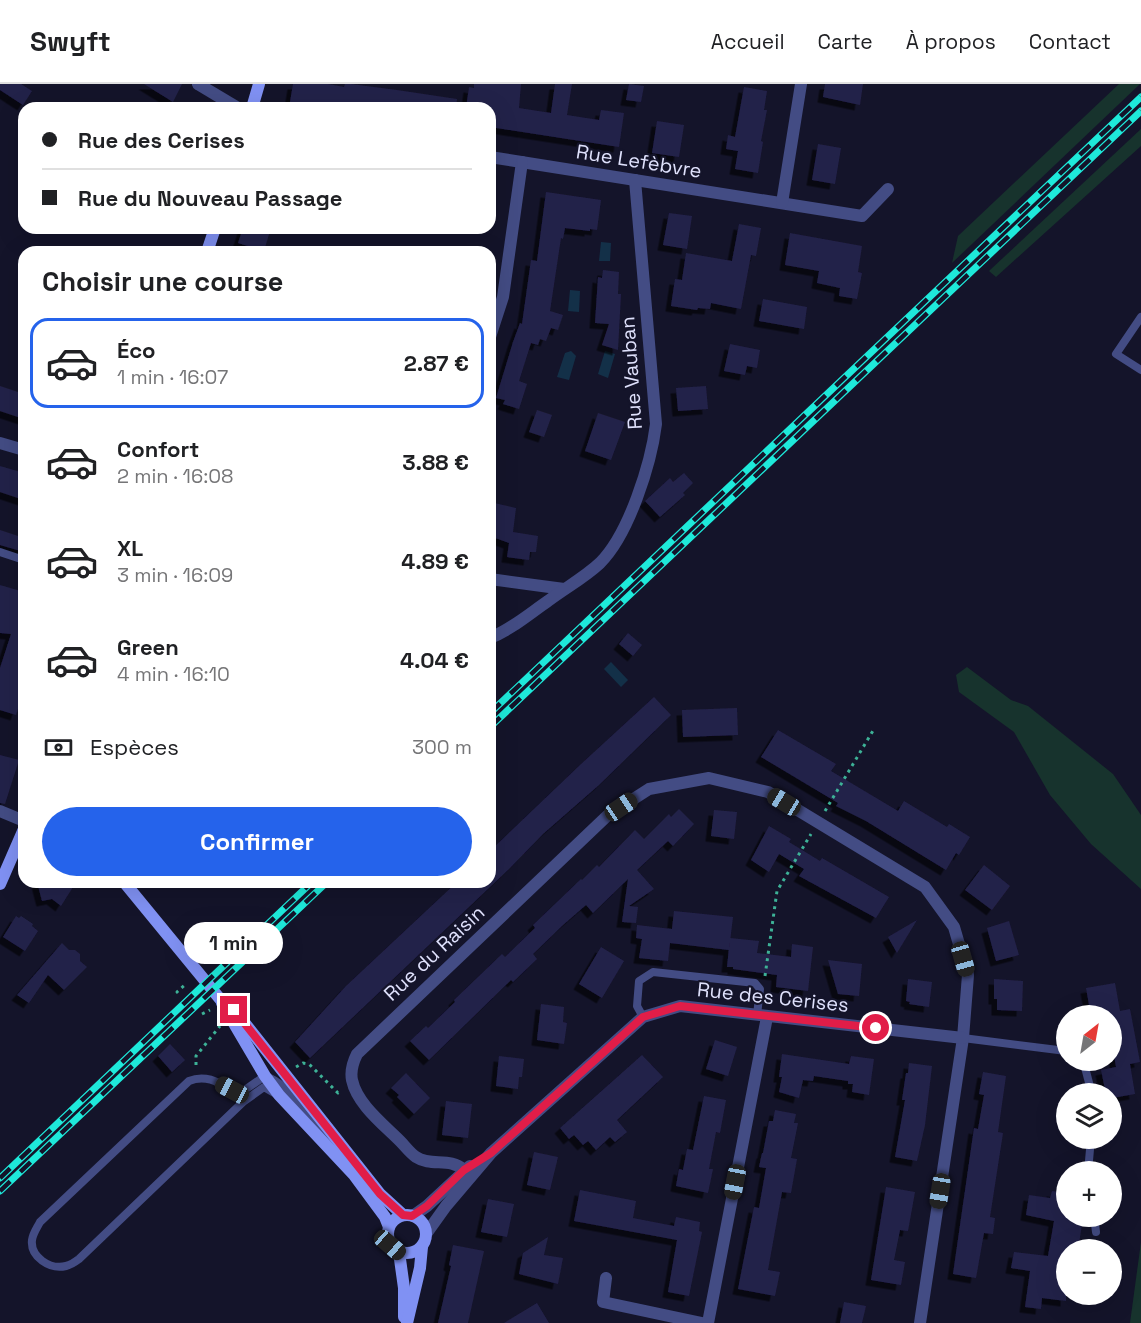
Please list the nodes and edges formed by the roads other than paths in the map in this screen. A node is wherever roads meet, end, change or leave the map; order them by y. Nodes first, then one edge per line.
1 (198, 84) edge
2 (259, 84) edge
3 (801, 84) edge
4 (228, 102) edge
5 (254, 102) edge
6 (496, 158) edge
7 (522, 162) junction
8 (635, 180) junction
9 (888, 189) dead end
10 (782, 203) junction
11 (1141, 317) edge
12 (496, 319) edge
13 (1141, 370) edge
14 (0, 443) edge
15 (18, 448) edge
16 (0, 552) edge
17 (18, 558) edge
18 (496, 580) edge
19 (564, 589) junction
20 (496, 635) edge
21 (0, 811) edge
22 (18, 818) edge
23 (18, 843) edge
24 (0, 884) edge
25 (129, 888) edge
26 (220, 999) junction
27 (762, 1016) junction
28 (643, 1017) junction
29 (963, 1038) junction
30 (1056, 1050) edge
31 (252, 1056) junction
32 (265, 1076) junction
33 (252, 1086) junction
34 (279, 1095) junction
35 (241, 1098) junction
36 (491, 1153) junction
37 (350, 1157) junction
38 (464, 1170) junction
39 (408, 1215) junction
40 (388, 1227) junction
41 (1095, 1227) edge
42 (1096, 1232) dead end
43 (426, 1234) junction
44 (422, 1247) junction
45 (399, 1252) junction
46 (606, 1278) dead end
47 (405, 1323) edge
48 (702, 1323) edge
49 (708, 1323) edge
50 (920, 1323) edge

1 - 4 street
2 - 5 main road
3 - 10 street
6 - 7 street, Rue Lefèbvre
7 - 8 street, Rue Lefèbvre
7 - 12 street
8 - 10 street, Rue Lefèbvre
8 - 19 street, Rue Vauban
9 - 10 street, Rue Lefèbvre
11 - 13 lane
14 - 15 street
16 - 17 lane
18 - 19 street
19 - 20 street, Rue Vauban
21 - 22 street
23 - 24 main road
25 - 26 main road
26 - 31 main road
26 - 37 main road
27 - 28 street, Rue des Cerises
27 - 28 lane
27 - 29 street, Rue des Cerises
27 - 49 street
28 - 36 street, Rue des Cerises
29 - 30 lane, Rue des Cerises
29 - 38 street, Rue du Raisin
29 - 50 street, Rue du Raisin
31 - 32 main road
31 - 33 lane
32 - 33 lane
32 - 34 main road
32 - 37 lane
33 - 35 lane
34 - 35 lane
34 - 40 main road
35 - 35 lane
36 - 38 street, Rue des Cerises
36 - 43 street, Rue des Cerises
37 - 39 main road
38 - 39 street, Rue des Cerises
39 - 40 main road
39 - 43 main road
40 - 45 main road
41 - 42 lane
43 - 44 main road
44 - 45 main road
44 - 47 main road
45 - 47 main road
46 - 48 street

